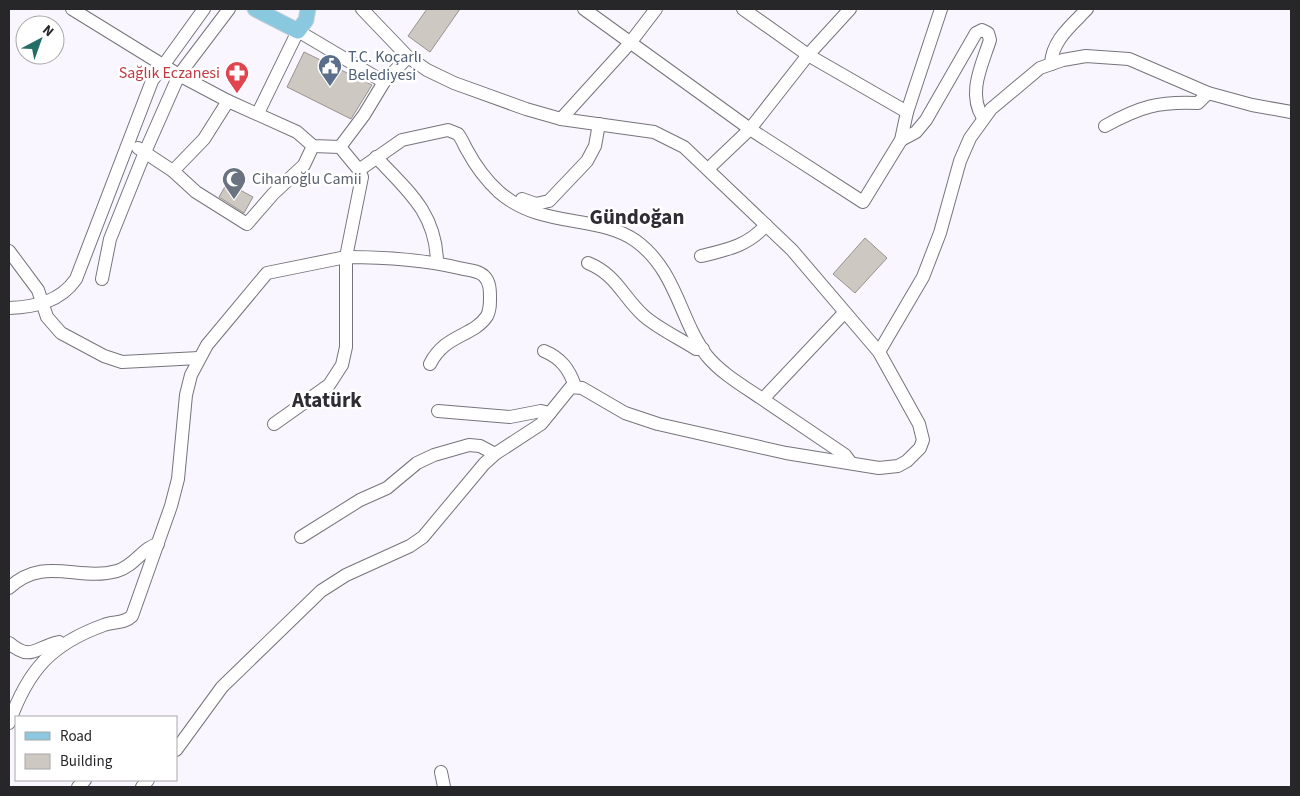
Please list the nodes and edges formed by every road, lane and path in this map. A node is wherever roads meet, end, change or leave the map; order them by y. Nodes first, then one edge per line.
1 (72, 9) edge
2 (229, 9) edge
3 (254, 9) edge
4 (322, 9) edge
5 (362, 9) edge
6 (584, 9) edge
7 (656, 9) edge
8 (743, 9) edge
9 (850, 9) edge
10 (941, 9) edge
11 (1087, 9) edge
12 (201, 10) edge
13 (304, 20) edge
14 (630, 43) junction
15 (808, 55) junction
16 (408, 57) junction
17 (1051, 64) junction
18 (163, 65) junction
19 (179, 75) junction
20 (384, 82) junction
21 (1208, 94) junction
22 (228, 101) junction
23 (907, 112) junction
24 (1291, 112) edge
25 (258, 113) junction
26 (983, 118) junction
27 (561, 119) junction
28 (599, 124) junction
29 (1105, 126) dead end
30 (750, 130) junction
31 (901, 140) junction
32 (129, 144) junction
33 (313, 146) junction
34 (340, 148) junction
35 (145, 152) junction
36 (376, 157) junction
37 (359, 170) junction
38 (708, 170) junction
39 (173, 172) junction
40 (499, 192) junction
41 (100, 214) junction
42 (117, 220) junction
43 (766, 225) junction
44 (9, 251) edge
45 (701, 256) dead end
46 (346, 257) junction
47 (437, 262) junction
48 (588, 263) dead end
49 (102, 279) dead end
50 (43, 304) junction
51 (9, 308) edge
52 (844, 313) junction
53 (703, 349) junction
54 (544, 351) dead end
55 (879, 352) junction
56 (199, 358) junction
57 (430, 364) dead end
58 (575, 386) junction
59 (763, 399) junction
60 (438, 411) dead end
61 (550, 413) junction
62 (274, 424) dead end
63 (495, 454) junction
64 (851, 463) junction
65 (301, 537) dead end
66 (158, 544) junction
67 (9, 588) edge
68 (9, 643) edge
69 (61, 644) junction
70 (9, 723) edge
71 (178, 747) edge
72 (441, 772) dead end
73 (444, 787) edge

1 - 18 street
2 - 19 street
3 - 13 main road
4 - 13 main road
5 - 16 street
6 - 14 street
7 - 14 street
8 - 15 street
9 - 15 street
10 - 23 street
11 - 17 street
12 - 18 street
13 - 20 street
13 - 25 street
14 - 27 street
14 - 30 street
15 - 23 street
15 - 30 street
16 - 20 street
16 - 27 street
17 - 21 street
17 - 26 street
18 - 19 street
18 - 32 street
19 - 22 street
19 - 35 street
20 - 34 street
21 - 24 street
21 - 29 street
22 - 25 street
22 - 39 street
23 - 31 street
25 - 33 street
26 - 31 street
26 - 55 street
27 - 28 street
28 - 38 street
28 - 40 street
30 - 31 street
30 - 38 street
32 - 35 street
32 - 41 street
33 - 34 street
33 - 39 street
34 - 37 street
35 - 39 street
35 - 42 street
36 - 37 street
36 - 40 street
36 - 47 street
37 - 46 street
38 - 43 street
40 - 53 street
41 - 42 street
41 - 50 street
42 - 49 street
43 - 45 street
43 - 52 street
44 - 50 street
46 - 47 street
46 - 56 street
46 - 62 street
47 - 57 street
48 - 53 street
50 - 51 street
50 - 56 street
52 - 55 street
52 - 59 street
53 - 59 street
54 - 58 street
55 - 64 street
56 - 66 street
58 - 61 street
58 - 64 street
59 - 64 street
60 - 61 street
61 - 63 street
63 - 65 street
63 - 71 street
66 - 67 street
66 - 69 street
68 - 69 street
69 - 70 street
72 - 73 street

